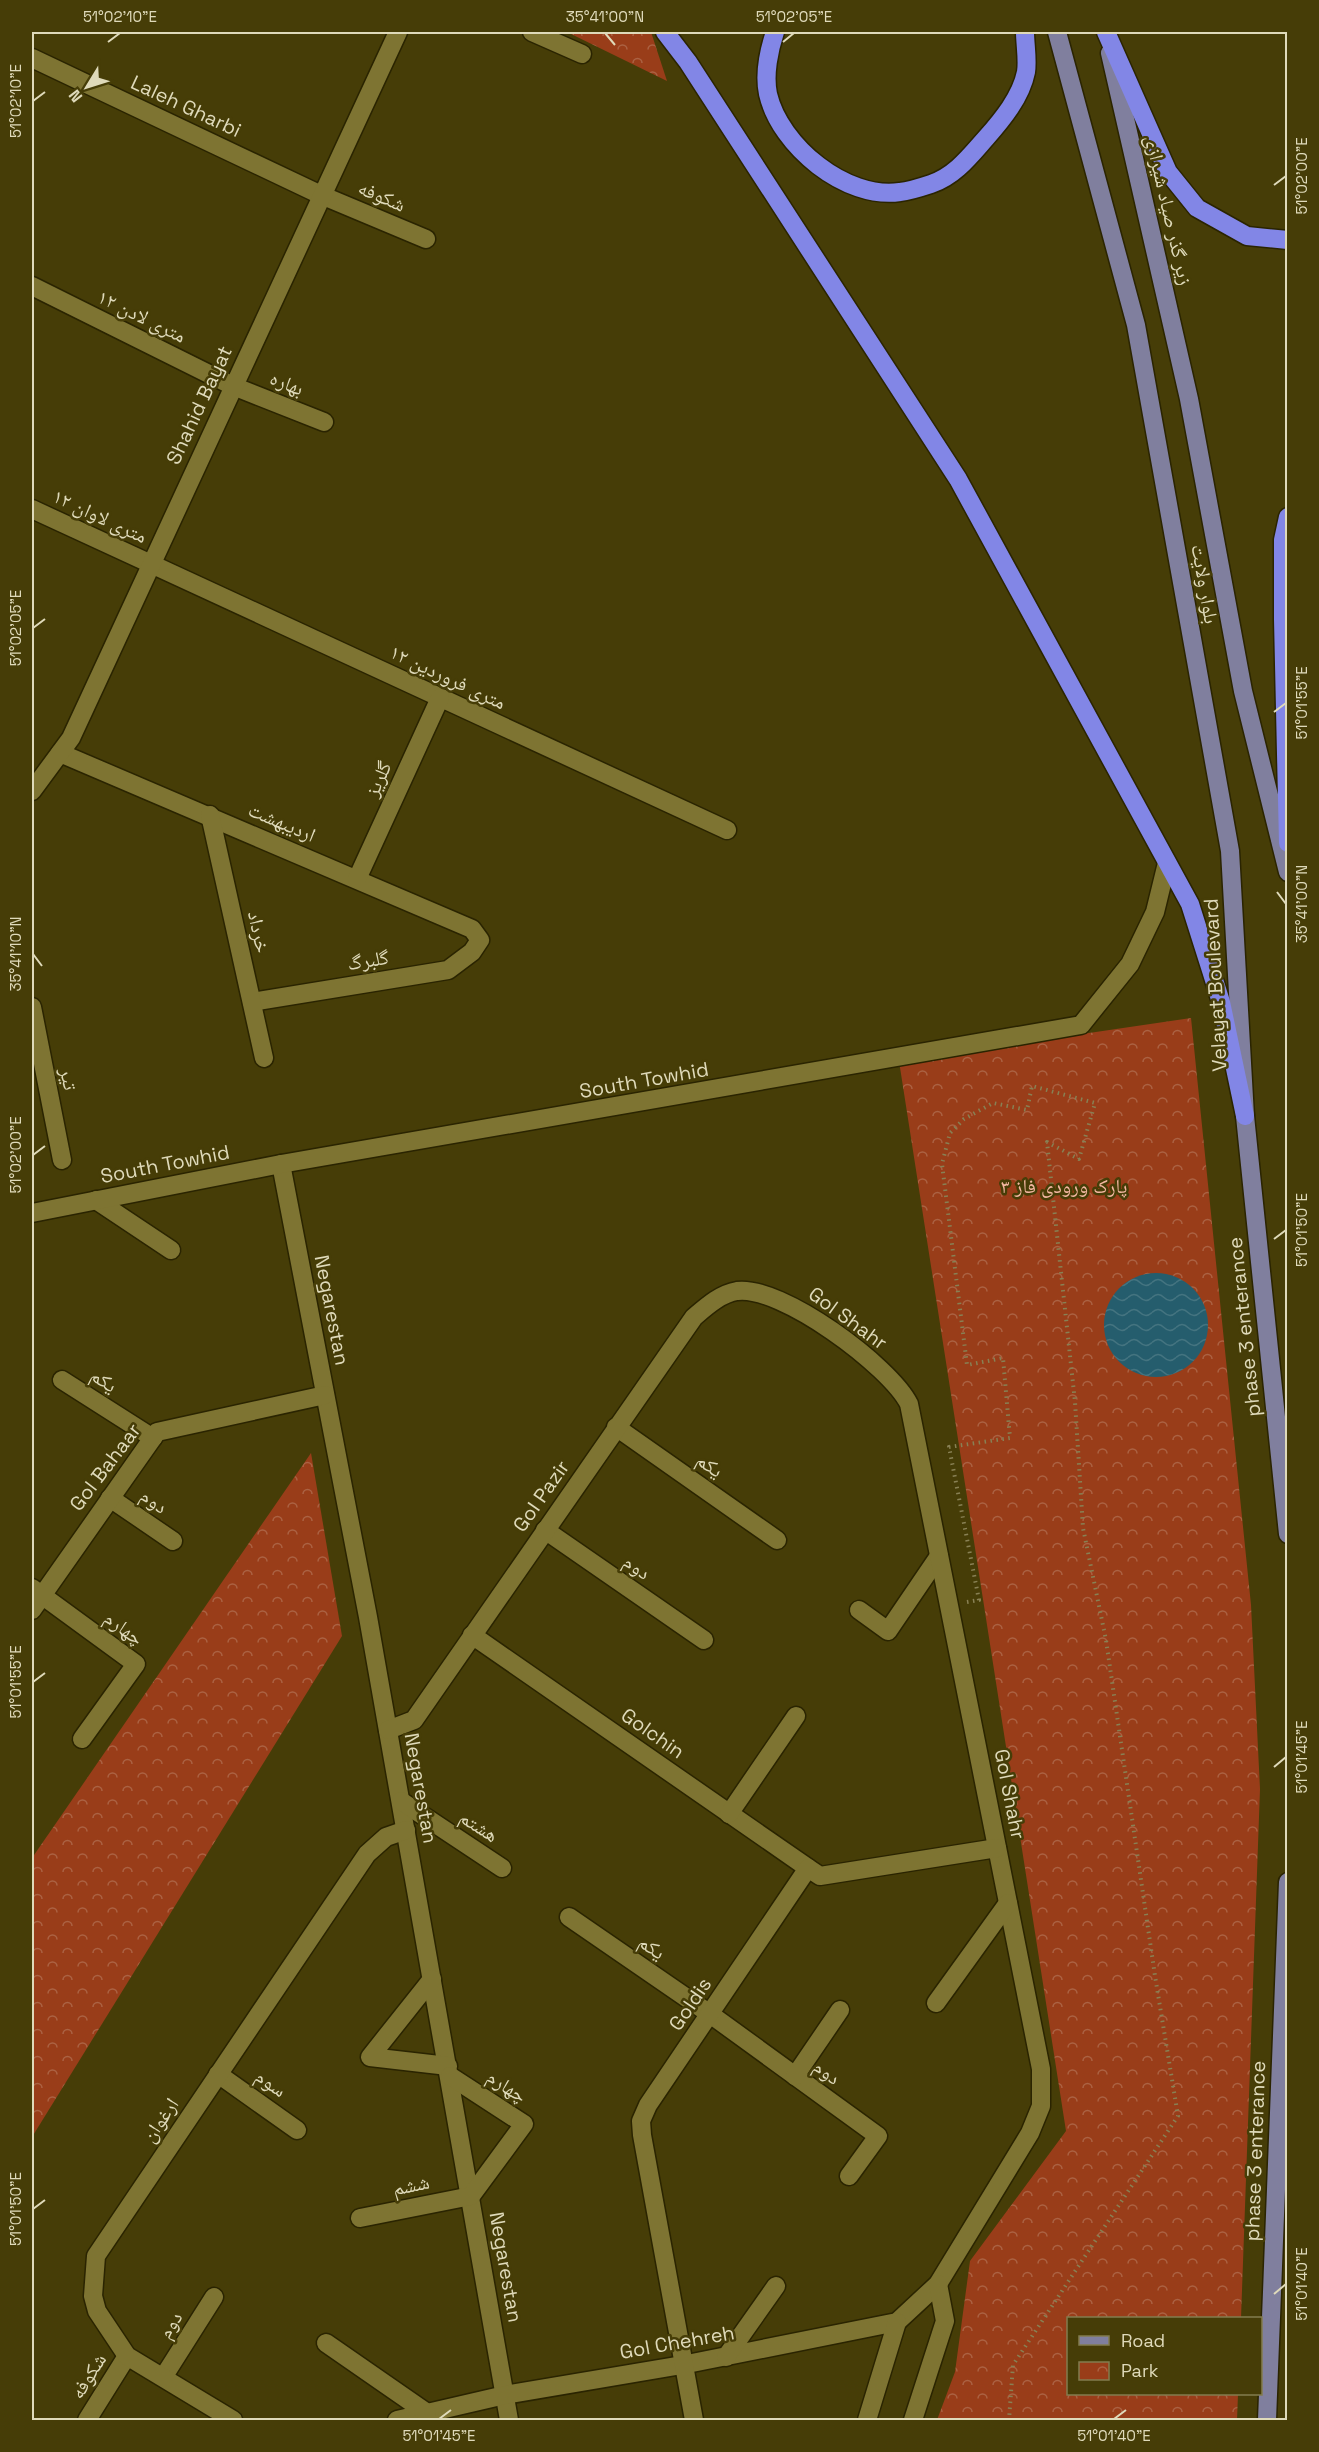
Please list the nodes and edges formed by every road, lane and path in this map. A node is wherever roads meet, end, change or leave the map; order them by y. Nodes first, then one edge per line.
1 (398, 32) edge
2 (532, 32) edge
3 (665, 32) edge
4 (775, 32) edge
5 (1024, 32) edge
6 (1057, 32) edge
7 (1106, 32) edge
8 (582, 54) dead end
9 (32, 58) edge
10 (321, 195) junction
11 (426, 239) dead end
12 (1287, 240) edge
13 (32, 286) edge
14 (233, 386) junction
15 (324, 422) dead end
16 (32, 509) edge
17 (1287, 517) edge
18 (151, 564) junction
19 (440, 698) junction
20 (60, 753) junction
21 (32, 791) edge
22 (210, 815) junction
23 (727, 830) dead end
24 (1287, 843) edge
25 (1167, 862) junction
26 (1287, 872) edge
27 (357, 879) junction
28 (480, 940) joint
29 (252, 1002) junction
30 (32, 1007) edge
31 (264, 1058) dead end
32 (1245, 1116) junction
33 (62, 1160) dead end
34 (282, 1164) junction
35 (96, 1200) junction
36 (32, 1213) edge
37 (171, 1250) dead end
38 (737, 1292) joint
39 (62, 1380) dead end
40 (325, 1395) junction
41 (616, 1427) junction
42 (153, 1438) junction
43 (110, 1498) junction
44 (545, 1530) junction
45 (1287, 1534) edge
46 (777, 1540) dead end
47 (173, 1542) dead end
48 (939, 1556) junction
49 (34, 1597) edge
50 (949, 1606) junction
51 (859, 1610) dead end
52 (472, 1635) junction
53 (704, 1640) dead end
54 (796, 1716) dead end
55 (388, 1730) junction
56 (82, 1739) dead end
57 (401, 1801) junction
58 (729, 1814) junction
59 (406, 1830) junction
60 (997, 1848) junction
61 (502, 1868) dead end
62 (808, 1868) junction
63 (1287, 1882) edge
64 (1008, 1903) junction
65 (569, 1917) dead end
66 (432, 1978) junction
67 (936, 2003) dead end
68 (840, 2010) dead end
69 (710, 2014) junction
70 (449, 2071) junction
71 (218, 2074) junction
72 (795, 2076) junction
73 (297, 2130) dead end
74 (849, 2176) dead end
75 (471, 2196) junction
76 (360, 2218) dead end
77 (938, 2284) junction
78 (776, 2286) dead end
79 (214, 2297) dead end
80 (897, 2322) junction
81 (326, 2343) dead end
82 (128, 2356) junction
83 (726, 2356) junction
84 (682, 2365) junction
85 (164, 2376) junction
86 (505, 2395) junction
87 (427, 2413) junction
88 (87, 2421) edge
89 (233, 2421) edge
90 (397, 2421) edge
91 (509, 2421) edge
92 (694, 2421) edge
93 (867, 2421) edge
94 (913, 2421) edge
95 (1009, 2421) edge
96 (1267, 2421) edge

1 - 10 street, Shahid Bayat
2 - 8 street
3 - 25 highway
4 - 5 highway
6 - 32 main road, Velayat Boulevard
7 - 12 highway
7 - 26 main road, زیر گذر صیاد شیرازی
9 - 10 street, Laleh Gharbi
10 - 11 street, شکوفه
10 - 14 street, Shahid Bayat
13 - 14 street, ۱۲ متری لادن
14 - 15 street, بهاره
14 - 18 street, Shahid Bayat
16 - 18 street, ۱۲ متری لاوان
17 - 24 highway
18 - 19 street, ۱۲ متری فروردین
18 - 20 street, Shahid Bayat
19 - 23 street, ۱۲ متری فروردین
19 - 27 street, گلریز
20 - 21 street, Shahid Bayat
20 - 22 street, اردیبهشت
22 - 27 street, اردیبهشت
22 - 29 street, خرداد
25 - 32 highway
25 - 34 street, South Towhid
27 - 28 street, اردیبهشت
28 - 29 street, گلبرگ
29 - 31 street, خرداد
30 - 33 street, تیر
32 - 45 main road, phase 3 enterance
34 - 35 street, South Towhid
34 - 40 street, Negarestan
35 - 36 street, South Towhid
35 - 37 street
38 - 41 street, Gol Pazir
38 - 48 street, Gol Shahr
39 - 42 street, یکم
40 - 42 street, Gol Bahaar
40 - 55 street, Negarestan
41 - 44 street, Gol Pazir
41 - 46 street, یکم
42 - 43 street, Gol Bahaar
43 - 47 street, دوم
43 - 49 street, Gol Bahaar
44 - 52 street, Gol Pazir
44 - 53 street, دوم
48 - 50 street, Gol Shahr
48 - 51 street
49 - 56 street, چهارم
50 - 60 street, Gol Shahr
50 - 95 path
52 - 55 street, Gol Pazir
52 - 58 street, Golchin
54 - 58 street
55 - 57 street, Negarestan
57 - 59 street, Negarestan
57 - 61 street, هشتم
58 - 62 street, Golchin
59 - 66 street, Negarestan
59 - 71 street, ارغوان
60 - 62 street
60 - 64 street, Gol Shahr
62 - 69 street, Goldis
63 - 96 main road, phase 3 enterance
64 - 67 street
64 - 77 street, Gol Shahr
65 - 69 street, یکم
66 - 70 street, Negarestan
66 - 70 street
68 - 72 street
69 - 72 street, دوم
69 - 84 street, Goldis
70 - 75 street, Negarestan
70 - 75 street, چهارم
71 - 73 street, سوم
71 - 82 street, ارغوان
72 - 74 street, دوم
75 - 76 street, ششم
75 - 86 street, Negarestan
77 - 80 street, Gol Shahr
77 - 94 street
78 - 83 street
79 - 85 street, دوم
80 - 83 street, Gol Chehreh
80 - 93 street
81 - 87 street
82 - 85 street, ارغوان
82 - 88 street, شکوفه
83 - 84 street, Gol Chehreh
84 - 86 street, Gol Chehreh
84 - 92 street, Goldis
85 - 89 street, ارغوان
86 - 87 street
86 - 91 street, Negarestan
87 - 90 street

